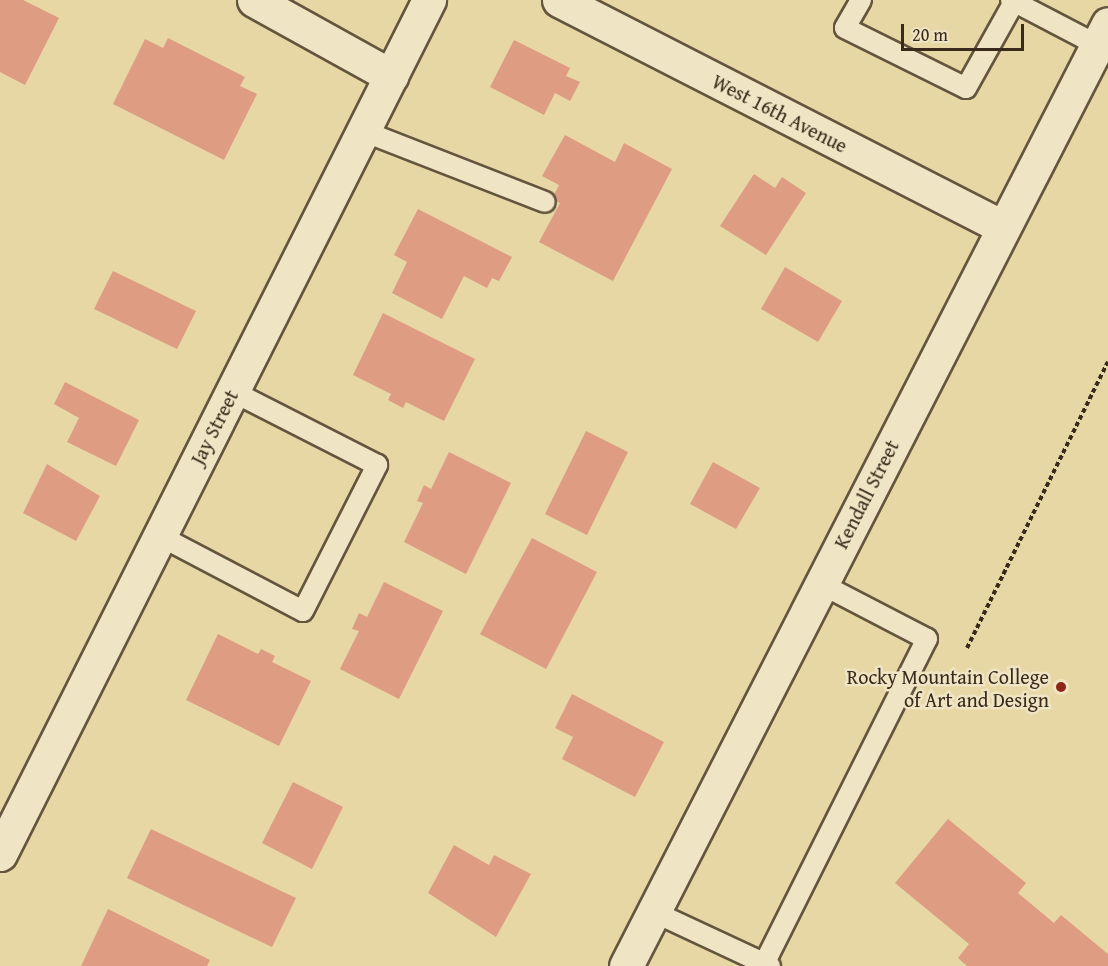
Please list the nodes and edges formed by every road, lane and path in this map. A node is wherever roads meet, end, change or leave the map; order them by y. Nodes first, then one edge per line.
1 (254, 0) edge
2 (429, 0) edge
3 (559, 0) edge
4 (861, 0) edge
5 (1013, 1) edge
6 (1102, 34) edge
7 (391, 76) junction
8 (363, 131) junction
9 (545, 202) dead end
10 (1002, 227) junction
11 (1108, 362) edge
12 (232, 391) junction
13 (160, 536) junction
14 (820, 584) junction
15 (967, 648) dead end
16 (0, 854) edge
17 (654, 912) junction
18 (766, 965) edge
19 (626, 966) edge

1 - 7 street
2 - 7 street, Jay Street
3 - 10 street, West 16th Avenue
4 - 5 lane
5 - 6 lane
6 - 10 street, Kendall Street
7 - 8 street, Jay Street
8 - 9 lane
8 - 12 street, Jay Street
10 - 14 street, Kendall Street
11 - 15 path
12 - 13 street, Jay Street
12 - 13 lane
13 - 16 street, Jay Street
14 - 17 street, Kendall Street
14 - 18 lane
17 - 18 lane
17 - 19 street, Kendall Street

